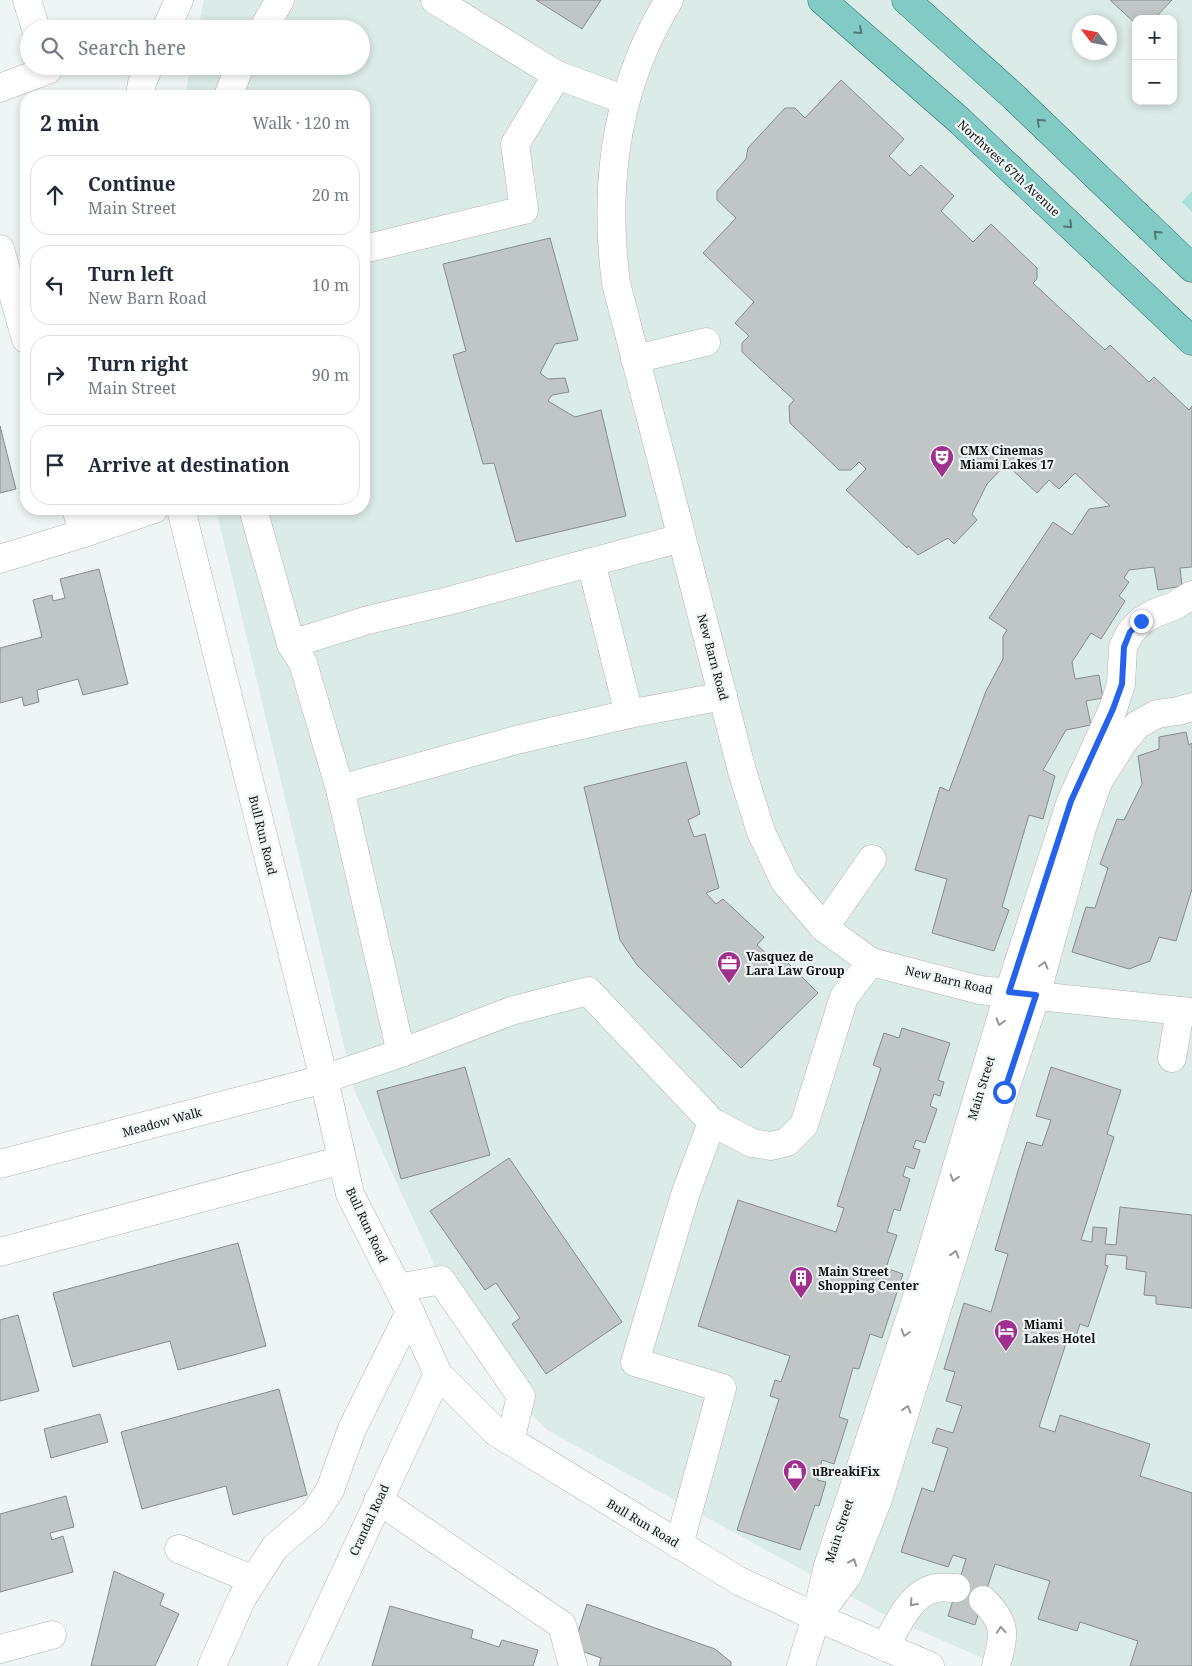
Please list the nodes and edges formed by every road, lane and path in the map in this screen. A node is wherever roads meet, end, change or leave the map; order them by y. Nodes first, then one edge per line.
1 (27, 0) edge
2 (179, 0) edge
3 (280, 0) edge
4 (435, 0) edge
5 (669, 0) edge
6 (822, 0) edge
7 (906, 0) edge
8 (33, 20) edge
9 (170, 20) edge
10 (268, 20) edge
11 (35, 75) edge
12 (145, 75) edge
13 (236, 75) edge
14 (557, 75) junction
15 (0, 88) edge
16 (141, 90) edge
17 (230, 90) edge
18 (625, 100) junction
19 (370, 248) edge
20 (11, 260) edge
21 (1192, 268) edge
22 (20, 307) edge
23 (1192, 341) edge
24 (706, 342) dead end
25 (634, 359) junction
26 (117, 515) edge
27 (183, 515) edge
28 (256, 515) edge
29 (80, 521) edge
30 (681, 538) junction
31 (0, 560) edge
32 (591, 562) junction
33 (1192, 595) edge
34 (290, 644) junction
35 (723, 696) junction
36 (1192, 706) edge
37 (629, 714) junction
38 (340, 789) junction
39 (872, 859) dead end
40 (824, 928) junction
41 (871, 962) junction
42 (1009, 992) junction
43 (1036, 995) junction
44 (1186, 1011) edge
45 (401, 1053) junction
46 (1172, 1058) dead end
47 (324, 1079) junction
48 (712, 1122) junction
49 (342, 1160) junction
50 (0, 1164) edge
51 (0, 1252) edge
52 (398, 1288) junction
53 (410, 1312) junction
54 (438, 1374) junction
55 (510, 1441) junction
56 (378, 1500) junction
57 (679, 1545) junction
58 (179, 1549) dead end
59 (254, 1580) junction
60 (956, 1588) dead end
61 (983, 1600) dead end
62 (816, 1617) junction
63 (52, 1635) dead end
64 (885, 1647) junction
65 (0, 1649) edge
66 (212, 1666) edge
67 (302, 1666) edge
68 (573, 1666) edge
69 (801, 1666) edge
70 (930, 1666) edge
71 (996, 1666) edge

1 - 8 street
2 - 9 street
3 - 10 street
4 - 14 street
5 - 18 street, New Barn Road
6 -> 23 main road, Northwest 67th Avenue
21 -> 7 main road
11 - 15 street
12 - 16 street
13 - 17 street
14 - 18 street
14 - 19 street
18 - 25 street, New Barn Road
20 - 22 street
24 - 25 street
25 - 30 street, New Barn Road
26 - 29 street
27 - 47 street, Bull Run Road
28 - 34 street
29 - 31 street
30 - 32 street
30 - 35 street, New Barn Road
32 - 34 street
32 - 37 street
33 - 42 street, Main Street
34 - 38 street
35 - 37 street
35 - 40 street, New Barn Road
43 -> 36 street, Main Street
37 - 38 street
38 - 45 street
39 - 40 street
40 - 41 street, New Barn Road
41 - 42 street, New Barn Road
41 - 48 street
42 - 43 street, New Barn Road
42 -> 62 street, Main Street
43 - 44 street, New Barn Road
62 -> 43 street, Main Street
44 - 46 street
45 - 47 street, Meadow Walk
45 - 48 street, Meadow Walk
47 - 49 street, Bull Run Road
47 - 50 street, Meadow Walk
48 - 57 street
49 - 51 street
49 - 52 street, Bull Run Road
52 - 53 street, Bull Run Road
52 - 55 street
53 - 54 street, Bull Run Road
53 - 59 street
54 - 55 street, Bull Run Road
54 - 56 street, Crandal Road
55 - 57 street, Bull Run Road
56 - 67 street, Crandal Road
56 - 68 street
57 - 62 street, Bull Run Road
58 - 59 street
59 - 66 street
60 -> 64 street
71 -> 61 street
62 - 64 street, Bull Run Road
62 - 69 street, Main Street
63 - 65 street
64 - 70 street, Bull Run Road

